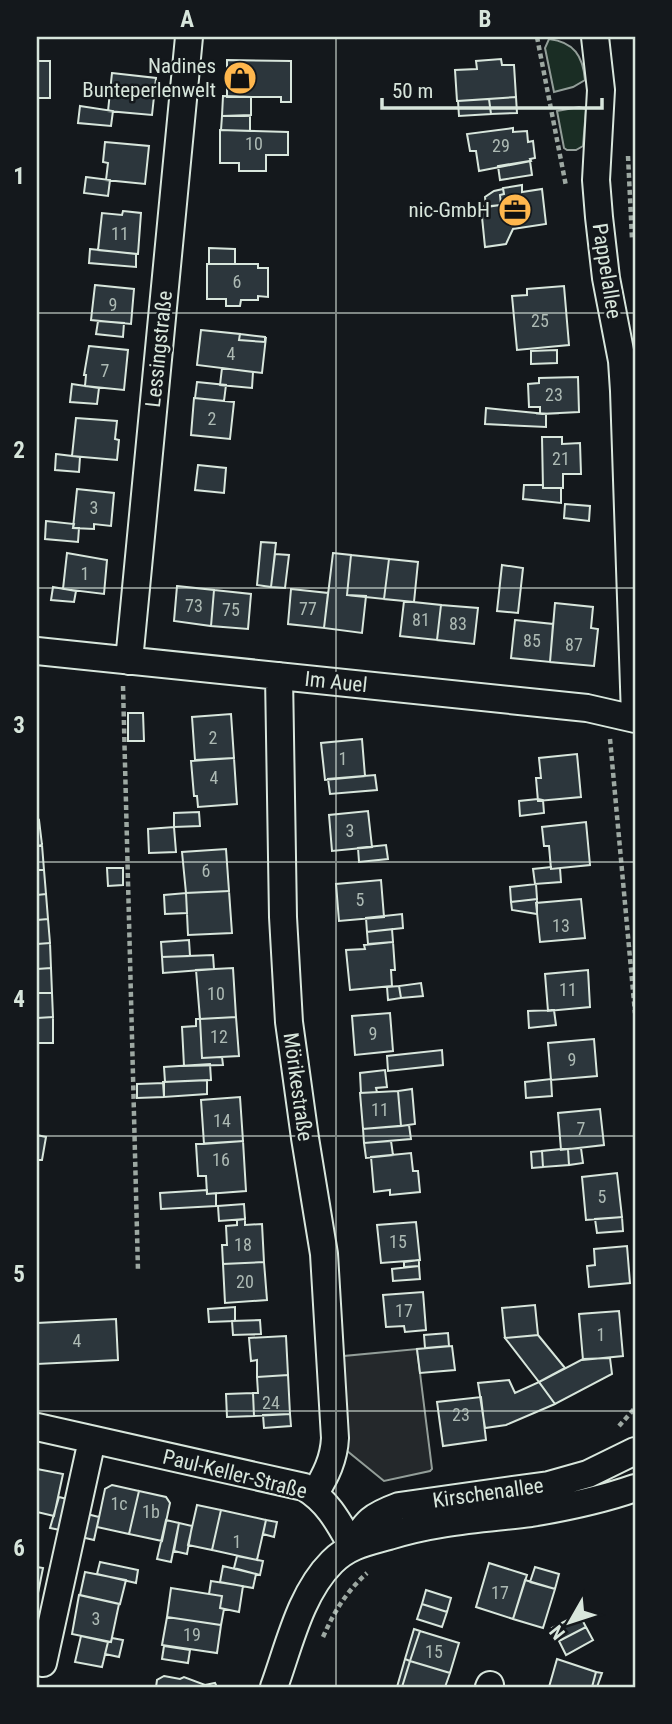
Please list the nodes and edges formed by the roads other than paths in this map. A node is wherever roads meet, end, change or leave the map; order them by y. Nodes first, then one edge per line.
1 (189, 37) edge
2 (595, 37) edge
3 (37, 651) edge
4 (129, 661) junction
5 (279, 676) junction
6 (635, 717) edge
7 (37, 1427) edge
8 (92, 1440) junction
9 (635, 1451) edge
10 (635, 1488) edge
11 (315, 1493) junction
12 (352, 1546) junction
13 (43, 1663) dead end
14 (274, 1687) edge

1 - 4 street, Lessingstraße
2 - 6 street, Pappelallee
3 - 4 street, Im Auel
4 - 5 street, Im Auel
5 - 6 street, Im Auel
5 - 11 street, Mörikestraße
7 - 8 street, Paul-Keller-Straße
8 - 11 street, Paul-Keller-Straße
8 - 13 street
9 - 12 street, Kirschenallee
10 - 12 street, Kirschenallee
11 - 12 street, Paul-Keller-Straße
12 - 14 street, Kirschenallee

